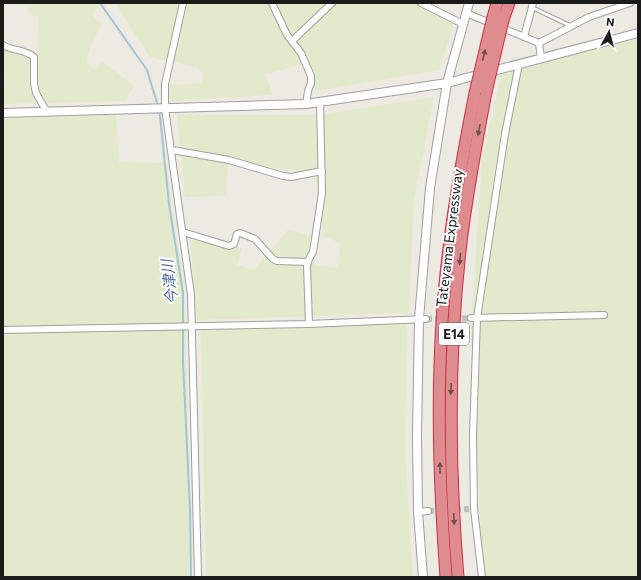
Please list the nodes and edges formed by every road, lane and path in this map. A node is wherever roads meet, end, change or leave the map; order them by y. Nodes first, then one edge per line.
1 (183, 3) edge
2 (272, 3) edge
3 (332, 3) edge
4 (421, 3) edge
5 (469, 3) edge
6 (497, 3) edge
7 (509, 3) edge
8 (630, 3) edge
9 (532, 5) edge
10 (466, 13) junction
11 (498, 18) junction
12 (464, 24) junction
13 (571, 26) junction
14 (638, 32) edge
15 (524, 37) junction
16 (292, 41) junction
17 (539, 43) junction
18 (3, 45) edge
19 (541, 58) junction
20 (519, 64) junction
21 (447, 83) junction
22 (320, 102) junction
23 (306, 104) junction
24 (165, 108) junction
25 (47, 112) junction
26 (3, 113) edge
27 (172, 150) junction
28 (322, 171) junction
29 (183, 232) junction
30 (308, 262) junction
31 (604, 315) dead end
32 (474, 318) junction
33 (422, 319) junction
34 (310, 324) junction
35 (191, 326) junction
36 (3, 330) edge
37 (428, 511) tunnel mouth
38 (418, 512) junction
39 (198, 577) edge
40 (423, 577) edge
41 (446, 577) edge
42 (458, 577) edge
43 (482, 577) edge

1 - 24 street
2 - 16 street
3 - 16 street
4 - 12 street
5 - 10 street
6 - 11 highway, Tateyama Expressway / E14
7 - 11 highway, Tateyama Expressway / E14
8 - 13 street
9 - 13 lane
9 - 15 street
10 - 12 street
10 - 15 street
41 -> 11 highway, Tateyama Expressway / E14, bridge
11 -> 42 highway, Tateyama Expressway / E14, bridge
12 - 21 street
13 - 17 street
14 - 19 street
15 - 17 street
16 - 23 street
17 - 19 street
18 - 25 street
19 - 20 street
20 - 21 street
20 - 32 street
21 - 22 street
21 - 33 street
22 - 23 street
22 - 28 street
23 - 24 street
24 - 25 street
24 - 27 street
25 - 26 street
27 - 28 street
27 - 29 street
28 - 30 street
29 - 30 street
29 - 35 street
30 - 34 street
31 - 32 street
32 - 43 street
33 - 34 street
33 - 38 street
34 - 35 street
35 - 36 street
35 - 39 street
37 - 38 street
38 - 40 street

